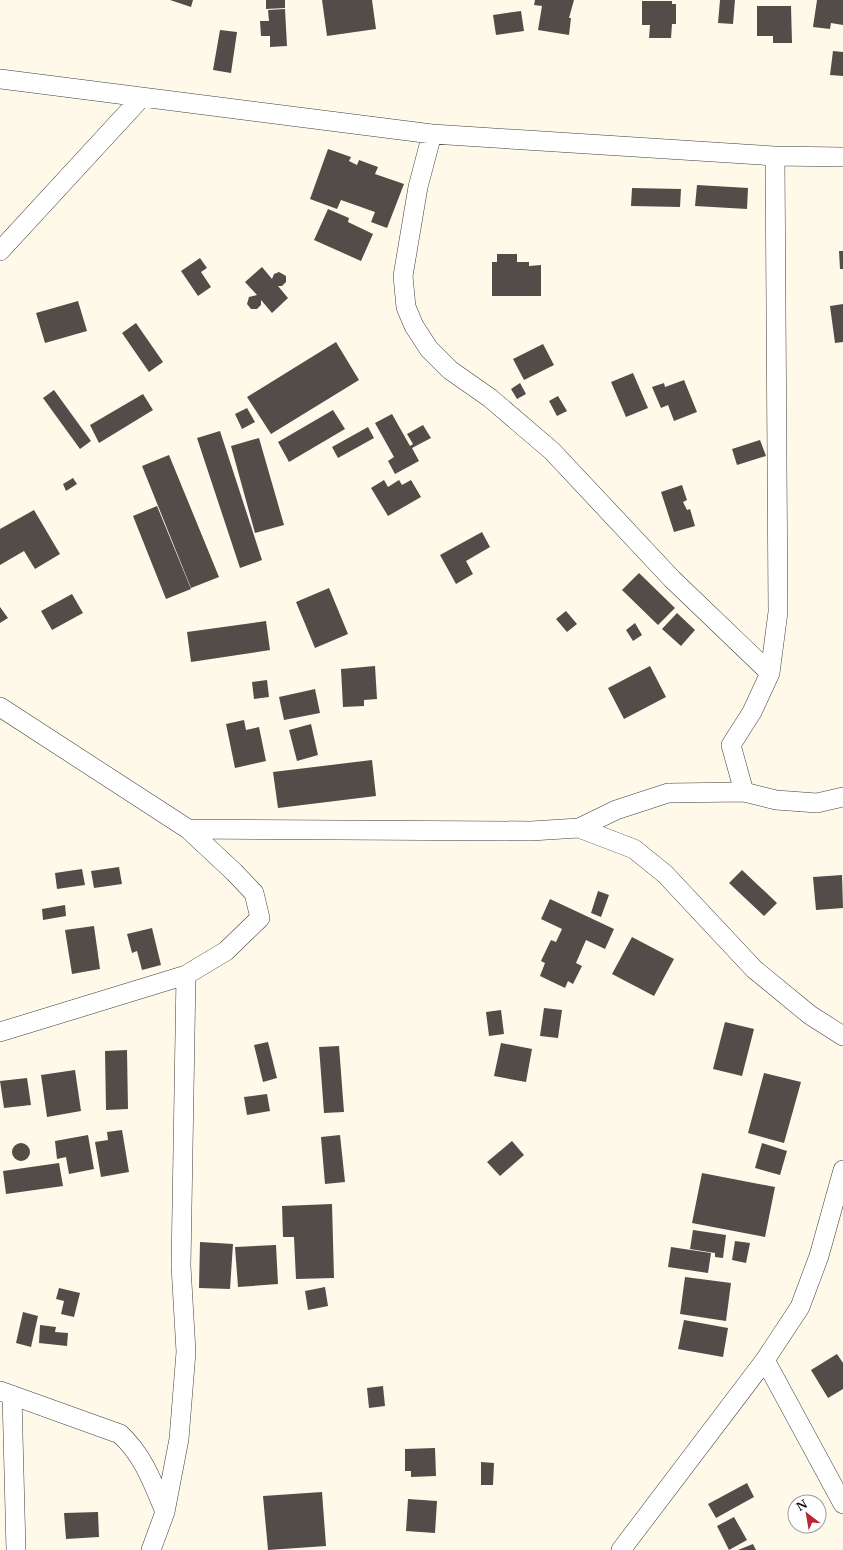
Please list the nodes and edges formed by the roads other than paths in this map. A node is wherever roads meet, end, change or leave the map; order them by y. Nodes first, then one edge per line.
1 (0, 79) edge
2 (141, 98) junction
3 (432, 134) junction
4 (775, 156) junction
5 (843, 157) edge
6 (0, 251) edge
7 (770, 673) junction
8 (0, 707) edge
9 (744, 792) junction
10 (843, 797) edge
11 (579, 828) junction
12 (188, 829) junction
13 (186, 975) junction
14 (0, 1032) edge
15 (843, 1036) edge
16 (843, 1170) edge
17 (765, 1360) junction
18 (6, 1393) edge
19 (843, 1504) edge
20 (165, 1512) junction
21 (16, 1550) edge
22 (151, 1550) edge
23 (621, 1550) edge

1 - 2 street
2 - 3 street
2 - 6 street
3 - 4 street
3 - 7 street
4 - 5 street
4 - 7 street
7 - 9 street
8 - 12 street
9 - 10 street
9 - 11 street
11 - 12 street
11 - 15 street
12 - 13 street
13 - 14 street
13 - 20 street
16 - 17 street
17 - 19 street
17 - 23 street
18 - 20 street
18 - 21 street
20 - 22 street

